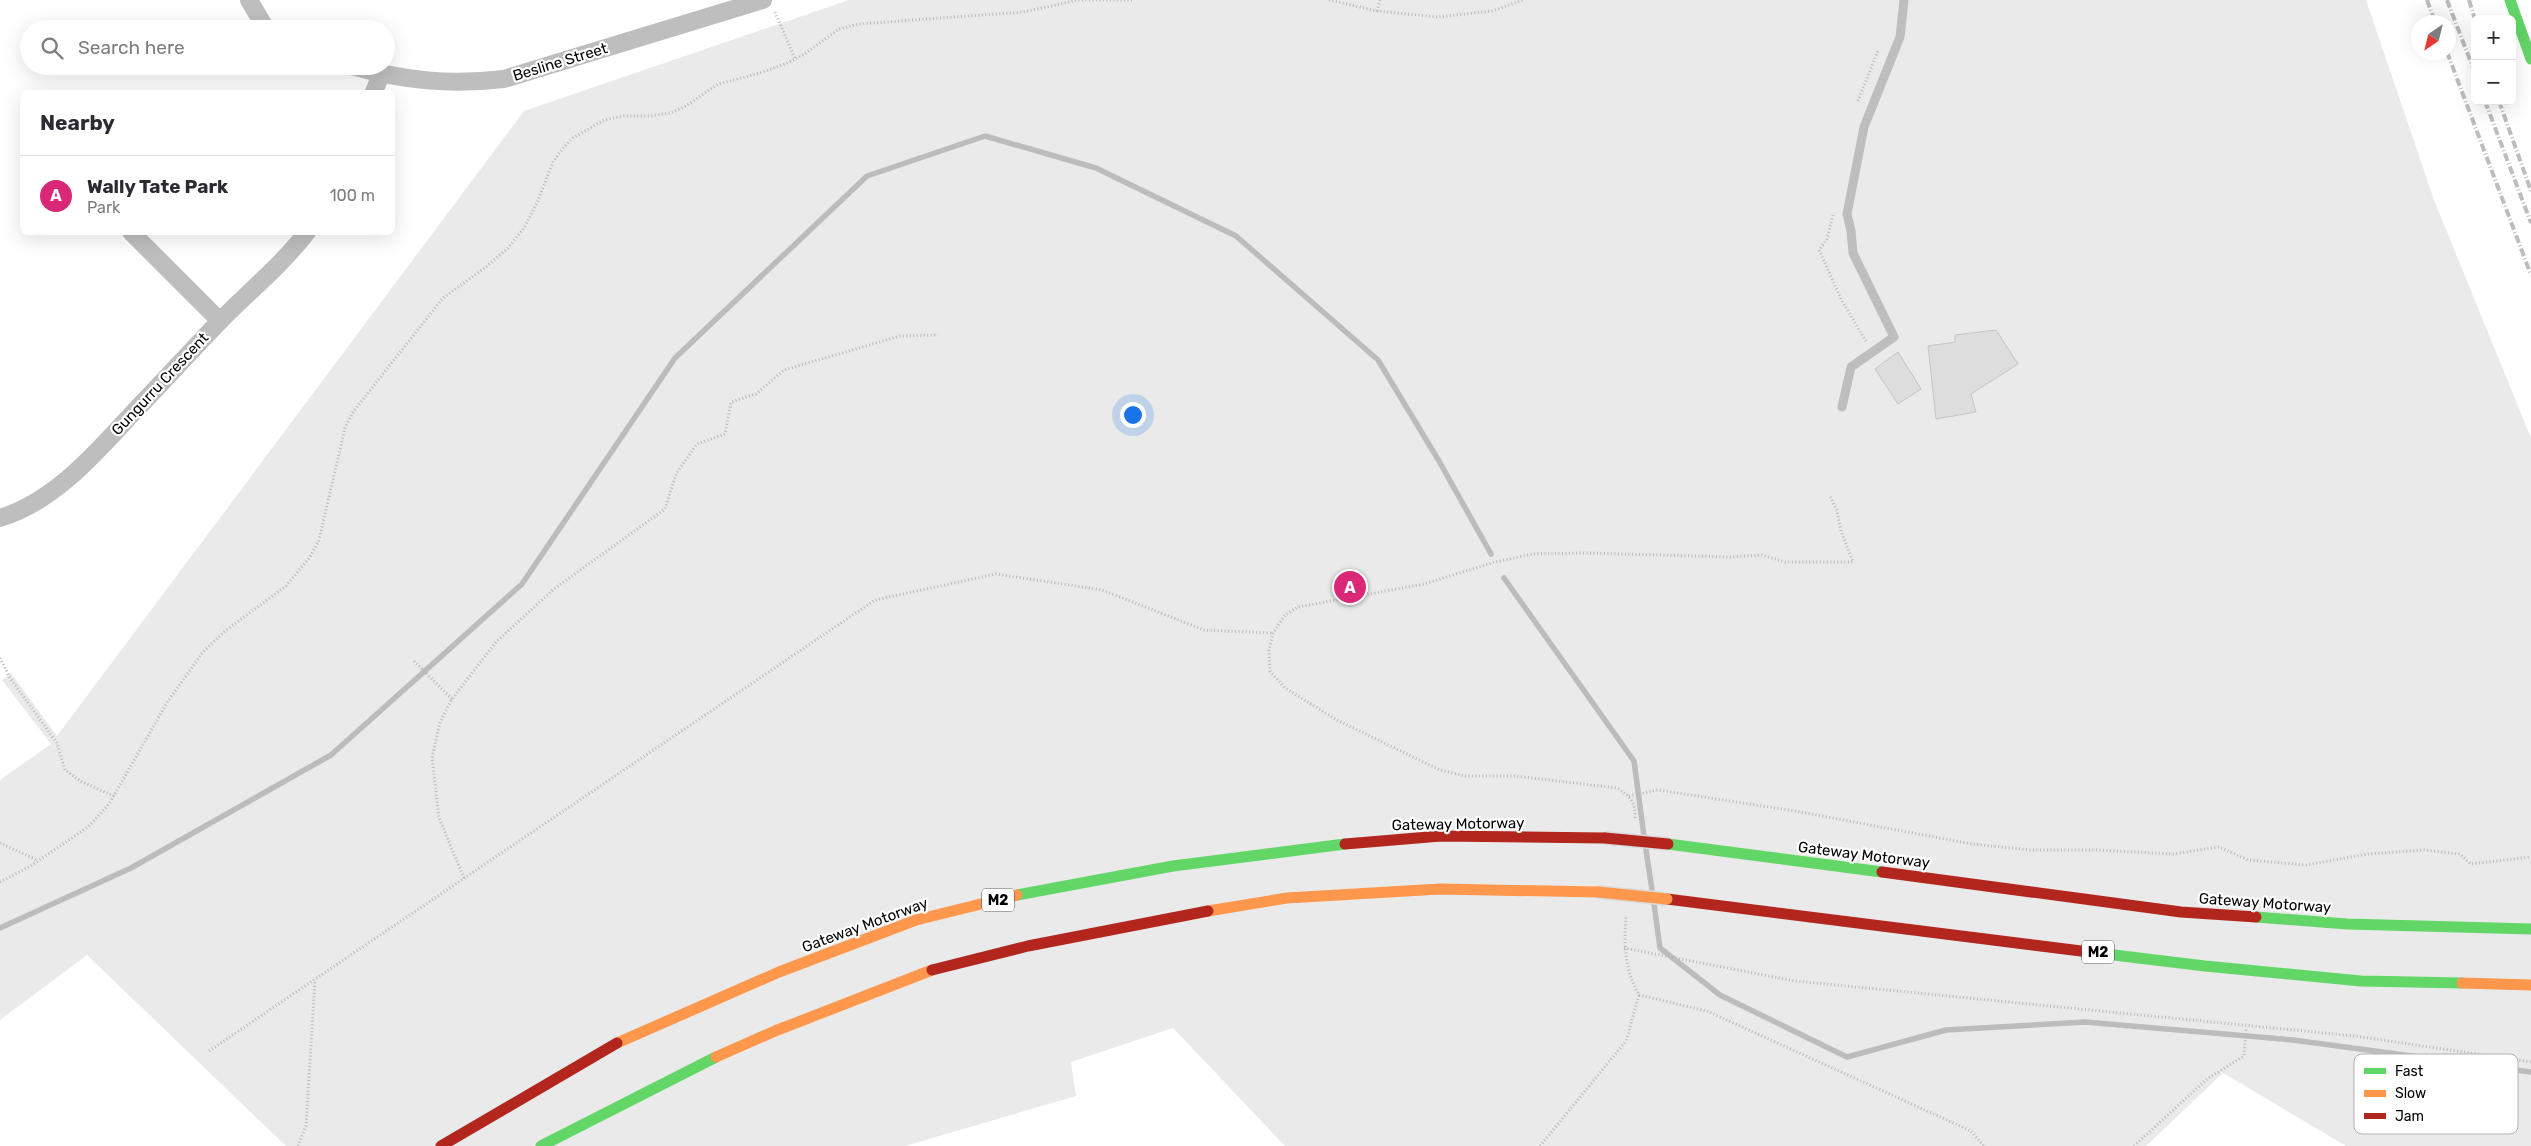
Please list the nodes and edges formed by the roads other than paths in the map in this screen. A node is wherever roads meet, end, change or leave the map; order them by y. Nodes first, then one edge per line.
1 (249, 0) edge
2 (1904, 0) edge
3 (2510, 0) edge
4 (768, 4) edge
5 (261, 20) edge
6 (2531, 59) edge
7 (381, 75) edge
8 (387, 75) edge
9 (375, 90) edge
10 (134, 235) edge
11 (305, 235) edge
12 (220, 321) junction
13 (1842, 407) dead end
14 (0, 518) edge
15 (2531, 929) edge
16 (2531, 985) edge
17 (441, 1146) edge
18 (541, 1146) edge

1 - 5 street
2 - 13 lane
3 - 6 main road
4 - 8 street, Besline Street
7 - 9 street
10 - 12 street
11 - 12 street, Gungurru Crescent
12 - 14 street, Gungurru Crescent
15 - 17 main road, Gateway Motorway / M2, bridge
16 - 18 main road, M2, bridge

